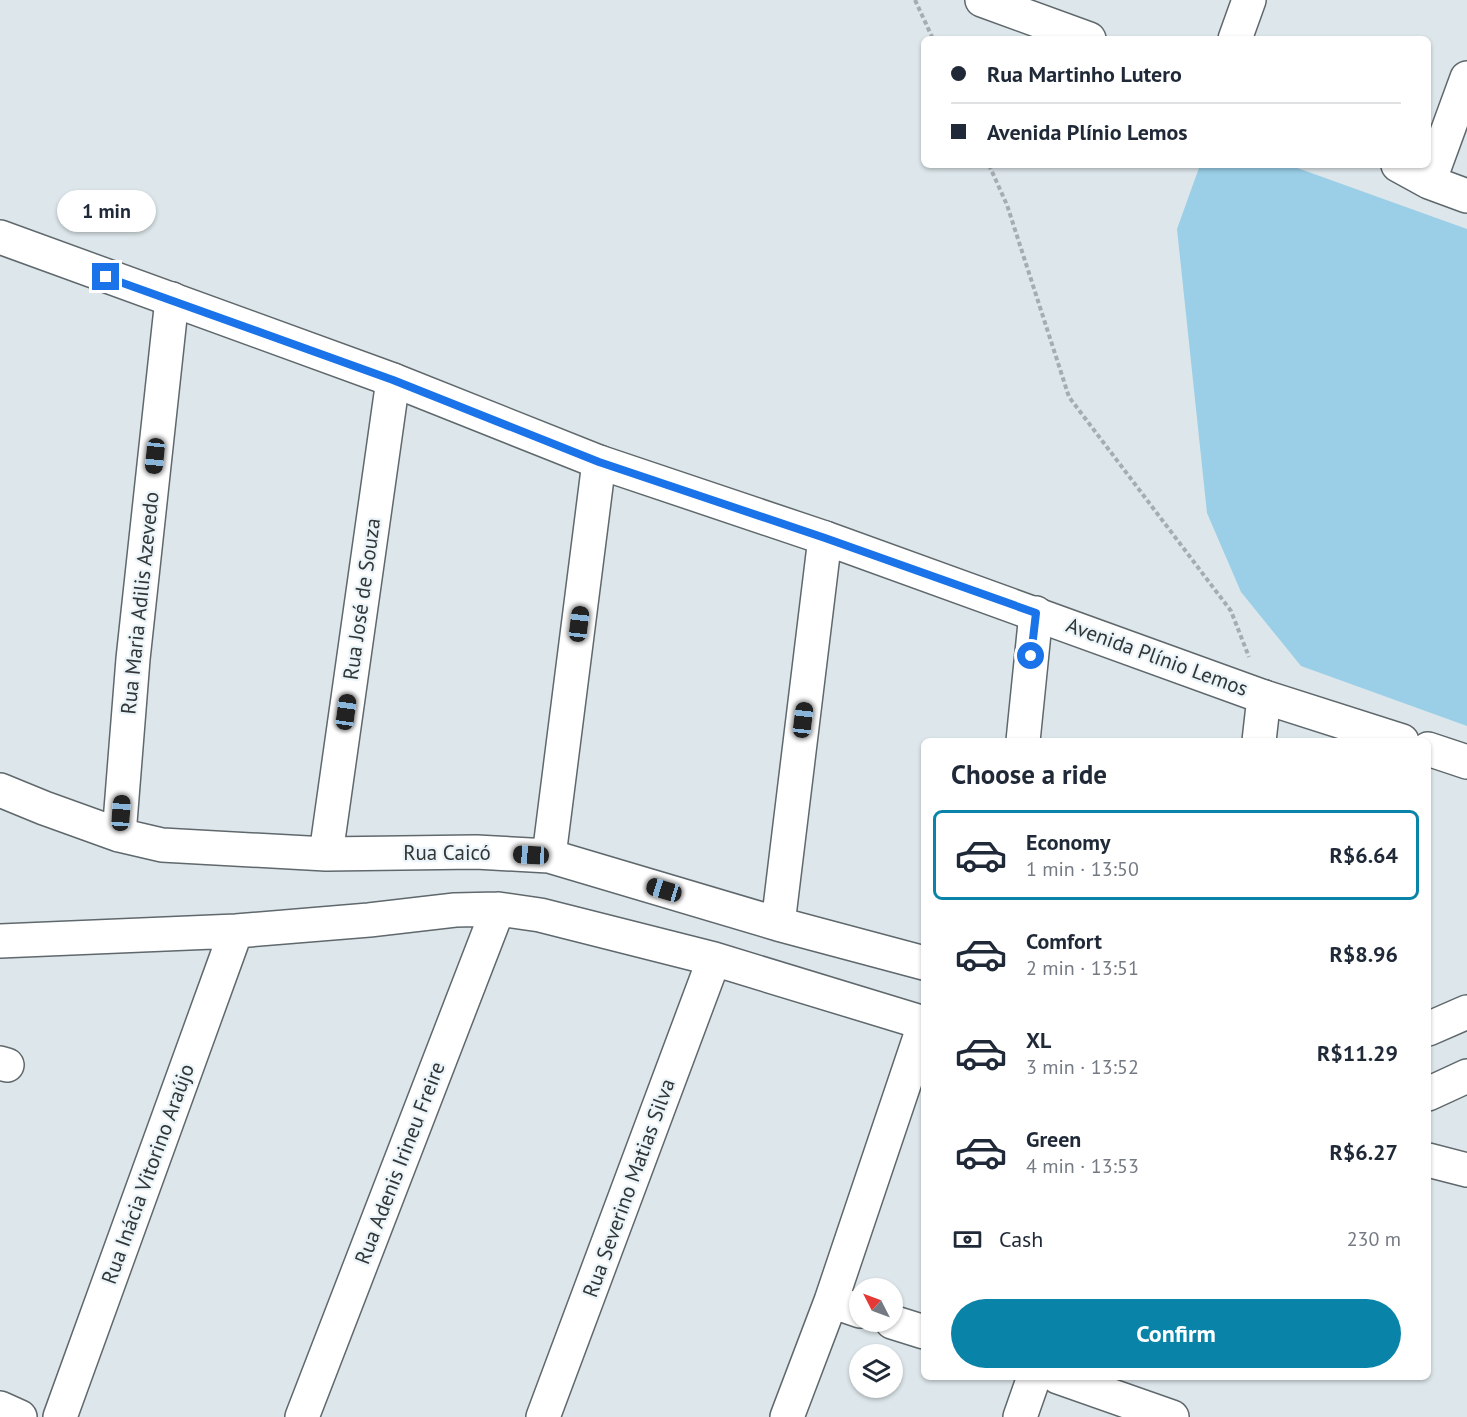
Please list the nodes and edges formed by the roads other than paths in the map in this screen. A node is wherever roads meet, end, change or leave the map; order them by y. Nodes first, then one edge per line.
1 (1249, 0) edge
2 (1000, 3) edge
3 (1082, 36) edge
4 (1236, 36) edge
5 (1467, 78) edge
6 (1403, 168) edge
7 (1429, 182) junction
8 (1467, 196) edge
9 (0, 237) edge
10 (172, 299) junction
11 (393, 380) junction
12 (599, 462) junction
13 (825, 538) junction
14 (1036, 613) junction
15 (1264, 697) junction
16 (1023, 738) edge
17 (1259, 738) edge
18 (1393, 738) edge
19 (1431, 750) edge
20 (1467, 762) edge
21 (0, 790) edge
22 (119, 836) junction
23 (326, 855) junction
24 (549, 856) junction
25 (498, 909) junction
26 (778, 924) junction
27 (236, 931) junction
28 (0, 941) edge
29 (714, 959) junction
30 (921, 962) edge
31 (1467, 1012) edge
32 (921, 1023) edge
33 (1431, 1028) edge
34 (921, 1035) edge
35 (1467, 1076) edge
36 (1431, 1093) edge
37 (1431, 1161) edge
38 (1467, 1170) edge
39 (845, 1306) edge
40 (903, 1325) edge
41 (921, 1331) edge
42 (1033, 1380) edge
43 (1067, 1380) edge
44 (0, 1408) edge
45 (20, 1417) edge
46 (60, 1417) edge
47 (302, 1417) edge
48 (543, 1417) edge
49 (787, 1417) edge
50 (1020, 1417) edge
51 (1172, 1417) edge

1 - 4 street
2 - 3 street
5 - 7 street
6 - 7 street
7 - 8 street
9 - 10 street, Avenida Plínio Lemos
10 - 11 street, Avenida Plínio Lemos
10 - 22 street, Rua Maria Adilis Azevedo
11 - 12 street, Avenida Plínio Lemos
11 - 23 street, Rua José de Souza
12 - 13 street, Avenida Plínio Lemos
12 - 24 street
13 - 14 street, Avenida Plínio Lemos
13 - 26 street
14 - 15 street, Avenida Plínio Lemos
14 - 16 street
15 - 17 street
15 - 18 street, Avenida Plínio Lemos
19 - 20 street
21 - 22 street, Rua Caicó
22 - 23 street, Rua Caicó
23 - 24 street, Rua Caicó
24 - 26 street, Rua Caicó
25 - 27 street
25 - 29 street
25 - 47 street, Rua Adenis Irineu Freire
26 - 30 street, Rua Caicó
27 - 28 street
27 - 46 street, Rua Inácia Vitorino Araújo
29 - 32 street
29 - 48 street, Rua Severino Matias Silva
31 - 33 street
34 - 39 street
35 - 36 street
37 - 38 street
39 - 49 street
40 - 41 street
42 - 50 street
43 - 51 street
44 - 45 street

